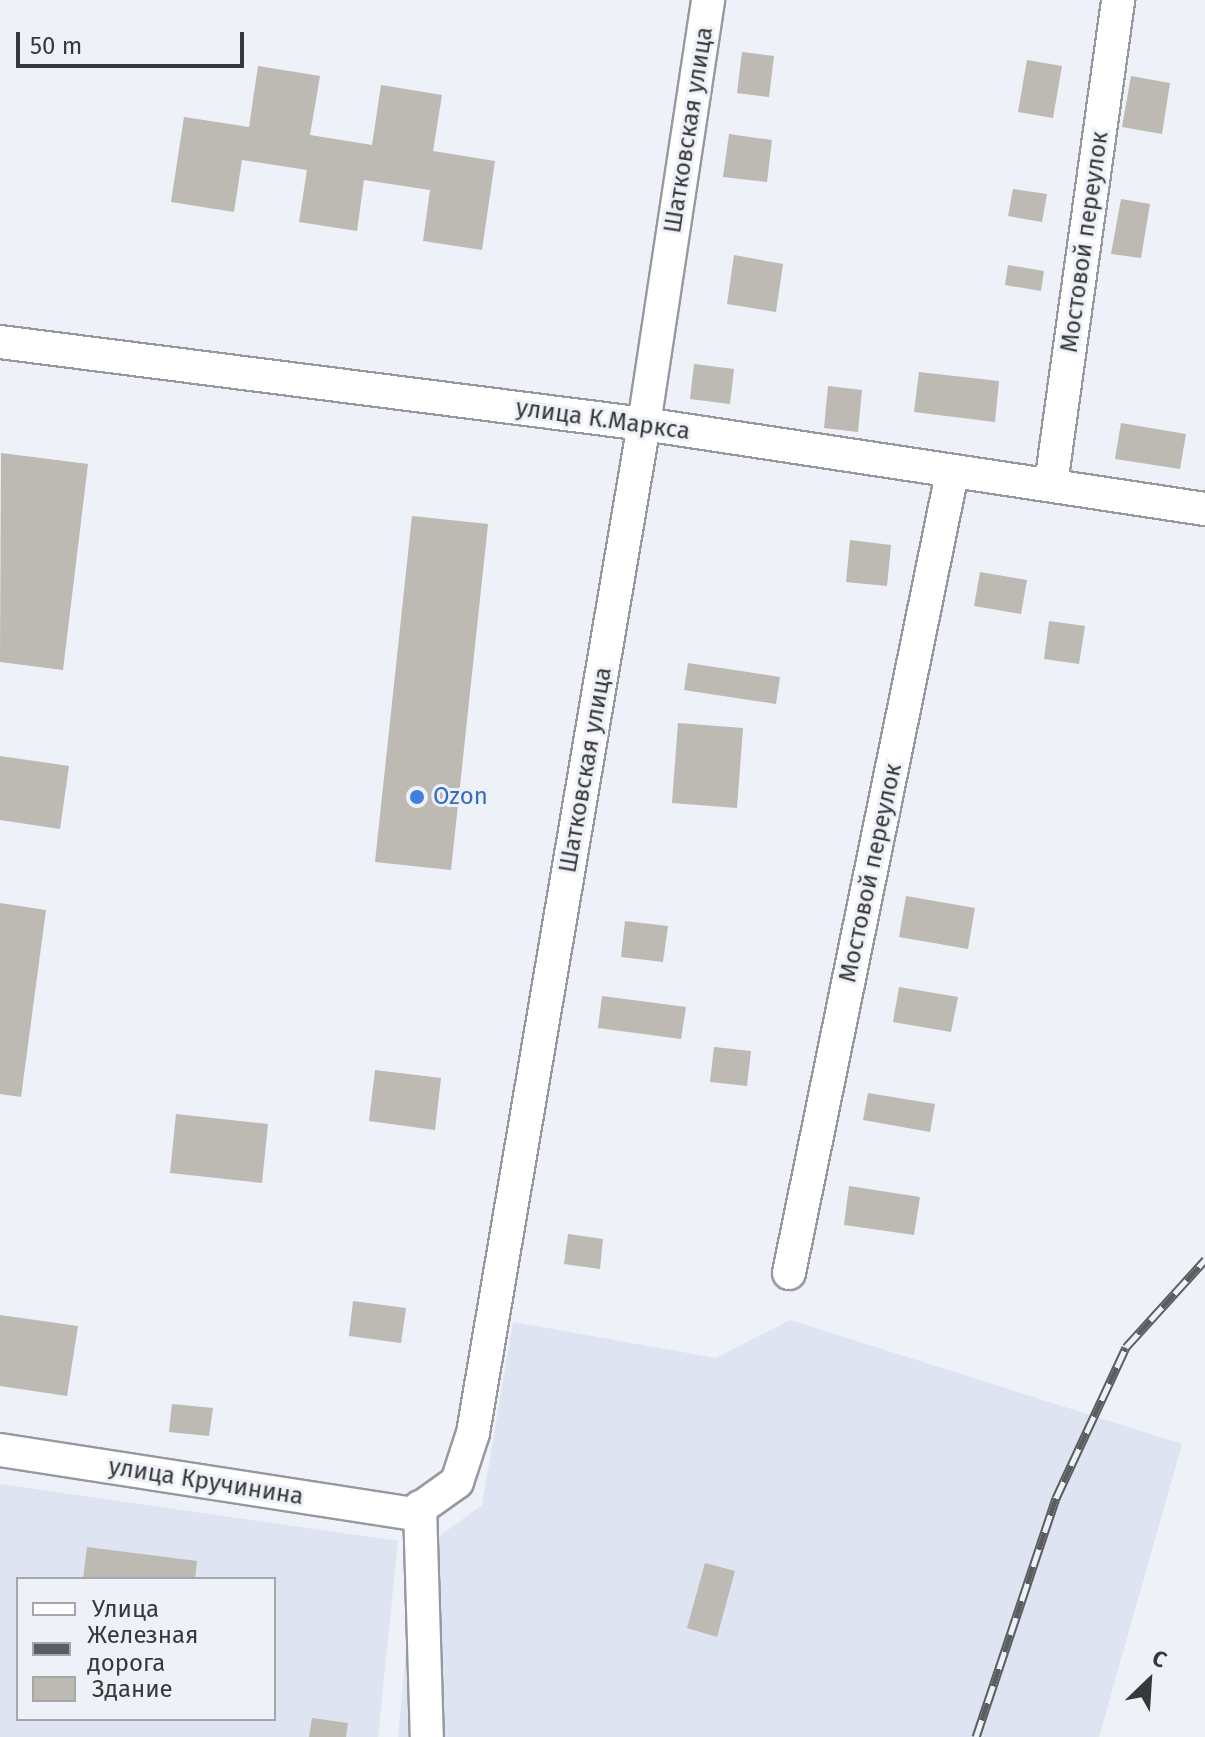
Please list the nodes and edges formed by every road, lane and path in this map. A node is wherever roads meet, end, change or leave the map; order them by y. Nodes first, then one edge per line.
1 (708, 0) edge
2 (1118, 0) edge
3 (0, 342) edge
4 (644, 424) junction
5 (952, 473) junction
6 (1051, 484) junction
7 (1205, 509) edge
8 (789, 1273) dead end
9 (0, 1450) edge
10 (416, 1510) junction
11 (427, 1737) edge

1 - 4 street, Шатковская улица
2 - 6 street, Мостовой переулок
3 - 4 street, улица К.Маркса
4 - 5 street, улица К.Маркса
4 - 10 street, Шатковская улица
5 - 6 street, улица К.Маркса
5 - 8 street, Мостовой переулок
6 - 7 street, улица К.Маркса
9 - 10 street, улица Кручинина
10 - 11 street

